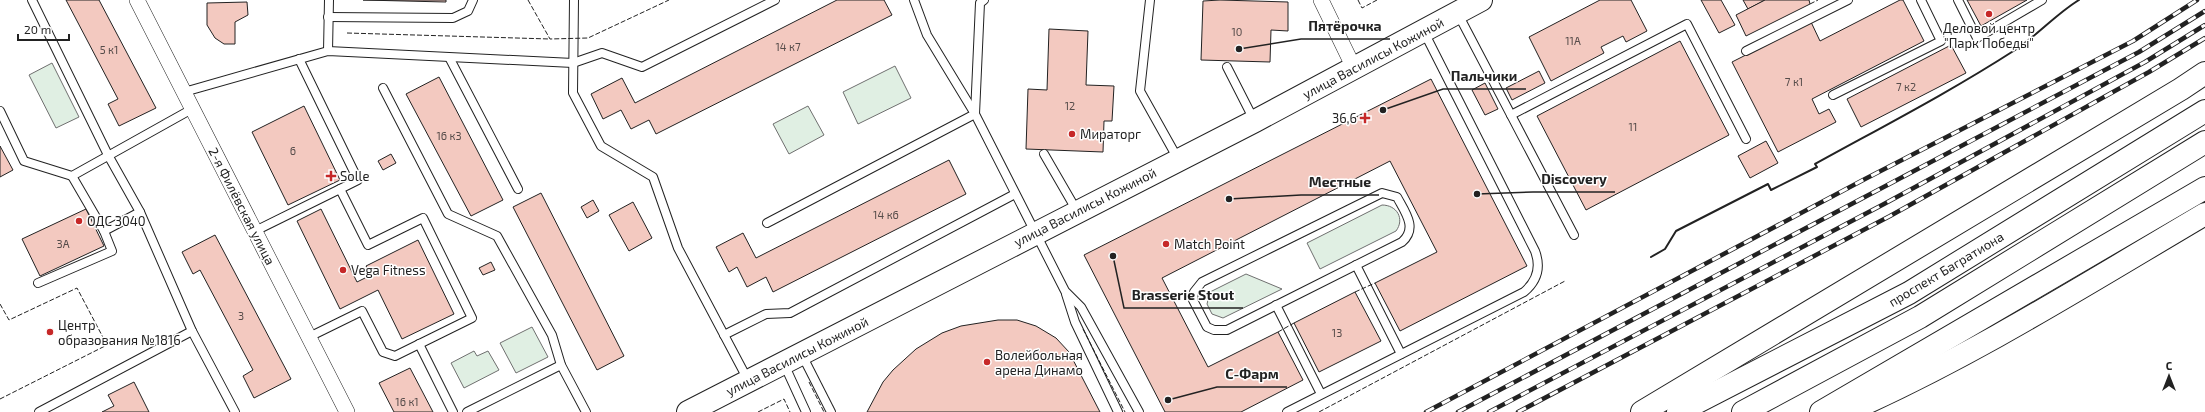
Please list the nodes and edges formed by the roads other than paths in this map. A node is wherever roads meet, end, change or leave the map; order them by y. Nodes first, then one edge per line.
1 (32, 0) edge
2 (137, 0) edge
3 (329, 0) edge
4 (473, 0) edge
5 (574, 0) edge
6 (775, 0) edge
7 (914, 0) edge
8 (984, 0) edge
9 (1150, 0) edge
10 (1321, 0) edge
11 (1481, 0) edge
12 (1848, 0) edge
13 (1921, 0) edge
14 (1958, 0) edge
15 (2042, 0) edge
16 (1458, 13) junction
17 (328, 17) junction
18 (1424, 31) junction
19 (328, 51) junction
20 (1746, 51) dead end
21 (450, 58) junction
22 (300, 59) junction
23 (573, 63) junction
24 (1227, 67) dead end
25 (1354, 68) junction
26 (2205, 73) edge
27 (383, 88) dead end
28 (184, 92) junction
29 (1833, 95) dead end
30 (192, 109) junction
31 (0, 111) edge
32 (2205, 111) edge
33 (975, 114) junction
34 (1511, 116) junction
35 (1255, 121) junction
36 (1746, 139) dead end
37 (2205, 142) edge
38 (1044, 154) dead end
39 (108, 155) junction
40 (1178, 159) junction
41 (72, 176) junction
42 (2205, 188) edge
43 (340, 189) junction
44 (518, 189) dead end
45 (1015, 194) junction
46 (1077, 211) junction
47 (140, 212) junction
48 (2205, 214) edge
49 (767, 223) dead end
50 (104, 231) junction
51 (255, 231) junction
52 (1035, 232) junction
53 (1574, 235) dead end
54 (1356, 265) junction
55 (38, 283) dead end
56 (1065, 291) junction
57 (1276, 305) junction
58 (192, 331) junction
59 (724, 335) junction
60 (309, 337) junction
61 (419, 344) junction
62 (1401, 354) junction
63 (793, 358) junction
64 (561, 365) junction
65 (748, 381) junction
66 (1321, 394) junction
67 (39, 412) edge
68 (235, 412) edge
69 (348, 412) edge
70 (453, 412) edge
71 (467, 412) edge
72 (586, 412) edge
73 (688, 412) edge
74 (806, 412) edge
75 (831, 412) edge
76 (1118, 412) edge
77 (1139, 412) edge
78 (1286, 412) edge
79 (1642, 412) edge
80 (1678, 412) edge
81 (1743, 412) edge
82 (1821, 412) edge
83 (1846, 412) edge

1 - 39 lane
2 - 28 street, 2-я Филёвская улица
3 - 17 lane
4 - 17 lane
5 - 23 lane
6 - 23 lane
7 - 33 lane
8 - 33 lane
9 - 40 lane
10 - 25 street
11 - 16 main road, улица Василисы Кожиной
12 - 20 lane
13 - 29 lane
14 - 15 lane
16 - 18 main road, улица Василисы Кожиной
16 - 34 lane
17 - 19 lane
18 - 25 main road, улица Василисы Кожиной
18 - 62 lane
19 - 21 lane
19 - 22 lane
21 - 23 lane
21 - 44 lane
22 - 28 lane
22 - 43 lane
23 - 59 lane
24 - 35 lane
25 - 35 main road, улица Василисы Кожиной
26 - 79 main road
27 - 64 lane
28 - 30 street, 2-я Филёвская улица
30 - 39 lane
30 - 51 street, 2-я Филёвская улица
31 - 41 lane
32 - 80 main road, проспект Багратиона
33 - 45 lane
33 - 49 lane
34 - 36 lane
34 - 53 lane
35 - 40 main road, улица Василисы Кожиной
37 - 81 main road, проспект Багратиона
38 - 46 lane
39 - 41 lane
39 - 47 lane
40 - 46 main road, улица Василисы Кожиной
41 - 50 lane
42 - 82 main road
43 - 51 lane
43 - 61 lane
45 - 52 lane
45 - 59 lane
46 - 52 main road, улица Василисы Кожиной
47 - 50 lane
47 - 58 lane
48 - 83 main road
50 - 55 lane
51 - 60 street, 2-я Филёвская улица
52 - 56 lane
52 - 63 main road, улица Василисы Кожиной
54 - 57 lane
54 - 57 lane
54 - 62 lane
56 - 76 lane
56 - 77 lane
57 - 66 lane
58 - 67 lane
58 - 68 lane
59 - 65 lane
60 - 61 lane
60 - 69 street, 2-я Филёвская улица
61 - 70 lane
62 - 66 lane
63 - 65 main road, улица Василисы Кожиной
63 - 74 lane
63 - 75 lane
64 - 71 lane
64 - 72 lane
65 - 73 main road, улица Василисы Кожиной
66 - 78 lane

